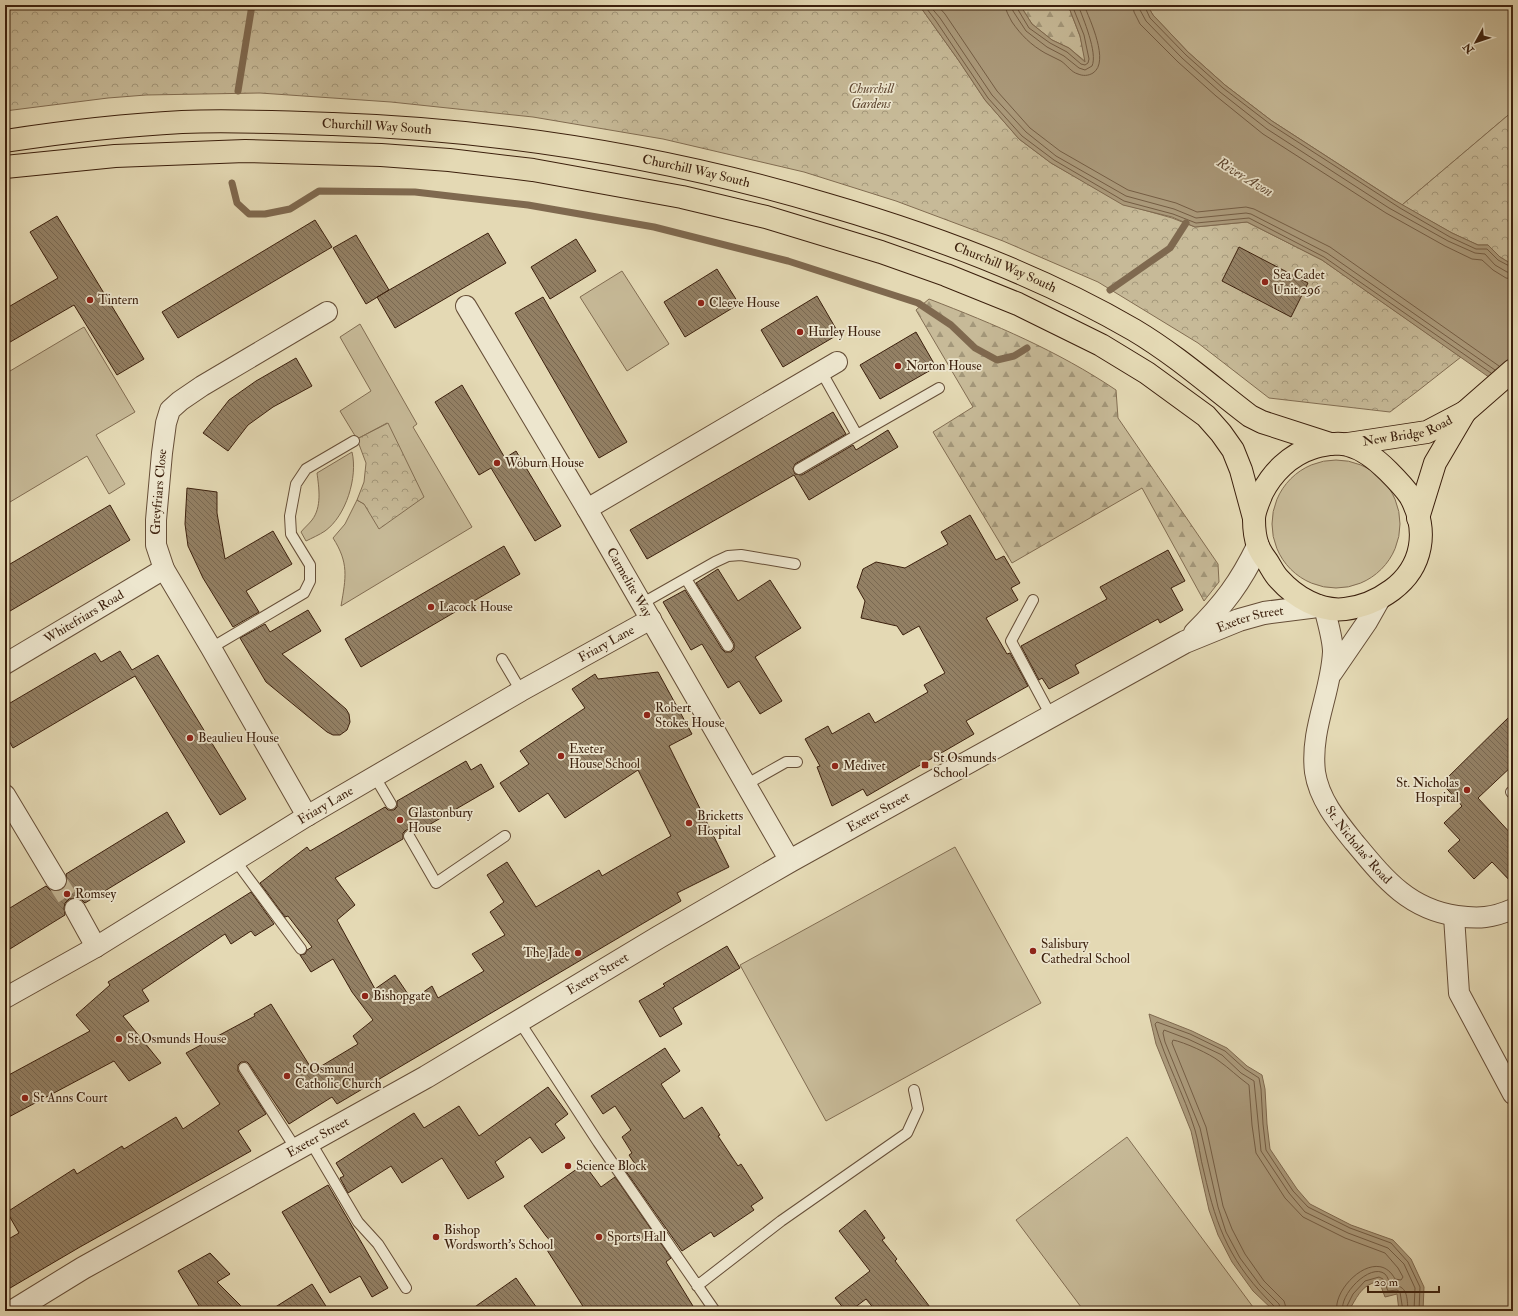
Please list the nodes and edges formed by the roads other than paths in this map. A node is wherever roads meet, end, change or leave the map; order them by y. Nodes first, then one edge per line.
1 (5, 141) edge
2 (5, 167) edge
3 (466, 306) dead end
4 (327, 312) dead end
5 (829, 366) joint
6 (1513, 370) edge
7 (939, 388) dead end
8 (1465, 412) junction
9 (857, 435) junction
10 (354, 441) dead end
11 (1339, 444) junction
12 (799, 469) dead end
13 (587, 509) junction
14 (1254, 518) junction
15 (1418, 518) junction
16 (1258, 546) junction
17 (795, 564) dead end
18 (164, 569) junction
19 (686, 579) junction
20 (1380, 599) junction
21 (1033, 600) dead end
22 (1321, 607) junction
23 (646, 611) junction
24 (1185, 642) junction
25 (728, 646) dead end
26 (211, 648) junction
27 (502, 659) dead end
28 (5, 664) edge
29 (1329, 677) junction
30 (521, 691) junction
31 (1052, 716) junction
32 (797, 762) dead end
33 (375, 776) junction
34 (747, 784) junction
35 (5, 796) edge
36 (391, 804) dead end
37 (307, 816) junction
38 (409, 836) dead end
39 (505, 836) dead end
40 (235, 860) junction
41 (790, 861) junction
42 (56, 880) tunnel mouth
43 (75, 909) tunnel mouth
44 (1513, 909) edge
45 (1454, 916) junction
46 (96, 946) junction
47 (301, 949) dead end
48 (5, 998) edge
49 (519, 1021) junction
50 (244, 1068) dead end
51 (914, 1090) dead end
52 (1513, 1094) edge
53 (303, 1145) junction
54 (697, 1286) junction
55 (406, 1288) dead end
56 (13, 1311) edge
57 (715, 1311) edge

1 - 11 highway, Churchill Way South
2 - 14 highway
3 - 13 street, Carmelite Way
4 - 18 street, Greyfriars Close
5 - 9 lane
5 - 13 street
6 - 8 highway, New Bridge Road
7 - 9 lane
8 - 11 highway, New Bridge Road
8 - 15 highway, New Bridge Road
9 - 12 lane
10 - 26 lane
11 - 14 highway, New Bridge Road
11 - 15 highway, Churchill Way South
13 - 23 street, Carmelite Way
14 - 16 highway
15 - 20 highway
16 - 22 highway
16 - 24 street, Exeter Street
17 - 19 lane
18 - 26 street, Greyfriars Close
18 - 28 street, Whitefriars Road
19 - 23 lane
19 - 25 lane
20 - 22 highway
20 - 29 street, St. Nicholas' Road
21 - 31 lane
22 - 24 street, Exeter Street
22 - 29 street, St. Nicholas' Road
23 - 30 street, Friary Lane
23 - 34 street, Carmelite Way
24 - 31 street, Exeter Street
26 - 37 street, Greyfriars Close
27 - 30 lane
29 - 45 street, St. Nicholas' Road
30 - 33 street, Friary Lane
31 - 41 street, Exeter Street
32 - 34 lane
33 - 36 lane
33 - 37 street, Friary Lane
34 - 41 street, Carmelite Way
35 - 42 street
37 - 40 street, Friary Lane
38 - 39 lane
40 - 46 street, Friary Lane
40 - 47 lane
41 - 49 street, Exeter Street
43 - 46 street
44 - 45 street, St. Nicholas' Road
45 - 52 street
46 - 48 street, Friary Lane
49 - 53 street, Exeter Street
49 - 54 lane
50 - 53 lane
51 - 54 lane
53 - 55 lane
53 - 56 street, Exeter Street
54 - 57 lane

